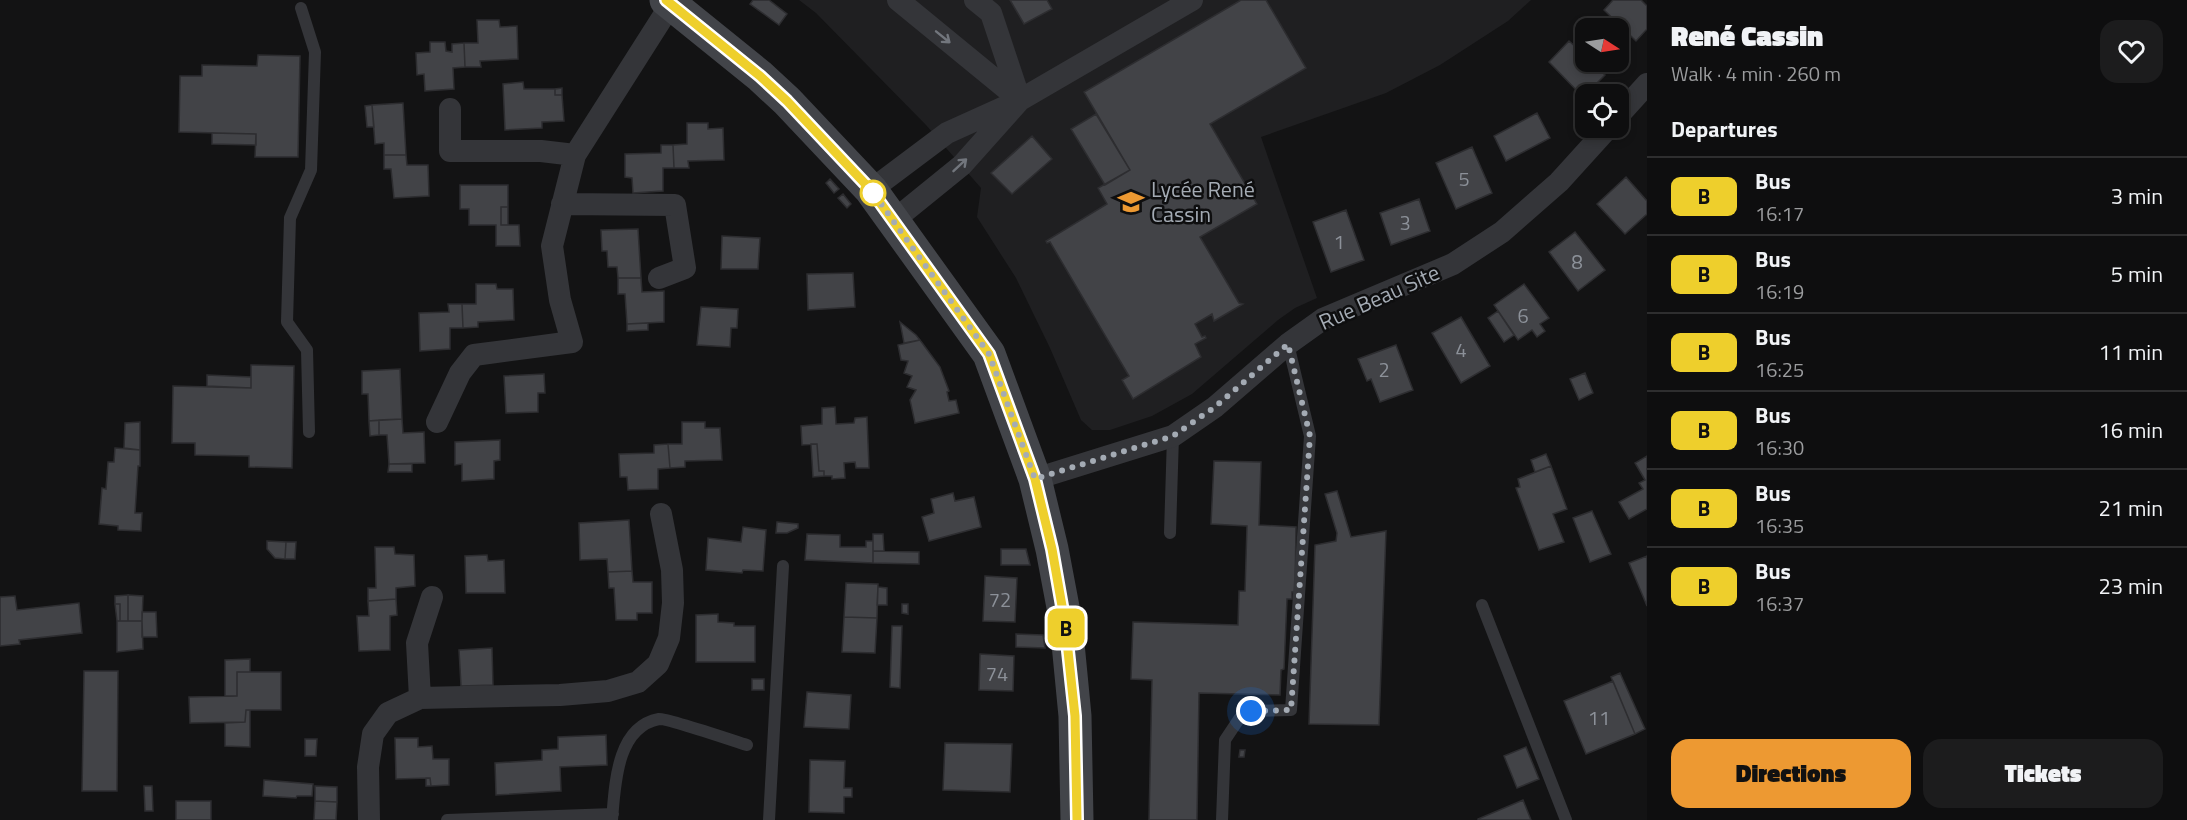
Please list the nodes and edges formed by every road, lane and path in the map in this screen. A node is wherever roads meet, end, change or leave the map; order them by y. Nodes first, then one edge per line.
1 (898, 0) edge
2 (975, 0) edge
3 (1192, 0) edge
4 (668, 2) edge
5 (298, 3) edge
6 (1647, 84) edge
7 (1020, 100) junction
8 (1629, 104) edge
9 (450, 109) dead end
10 (1599, 138) edge
11 (574, 155) junction
12 (871, 190) junction
13 (562, 204) junction
14 (893, 221) junction
15 (659, 278) dead end
16 (1288, 344) junction
17 (437, 422) dead end
18 (309, 432) dead end
19 (1173, 436) junction
20 (1035, 479) junction
21 (661, 514) dead end
22 (1170, 533) dead end
23 (783, 566) dead end
24 (432, 597) dead end
25 (1482, 605) dead end
26 (420, 698) junction
27 (747, 745) dead end
28 (613, 817) edge
29 (369, 820) edge
30 (447, 820) edge
31 (769, 820) edge
32 (1077, 820) edge
33 (1222, 820) edge
34 (1566, 820) edge

1 -> 7 street
2 - 7 street
3 - 7 street
4 - 11 street
4 - 12 main road
5 - 18 lane
6 - 8 street
7 - 12 street
14 -> 7 street
9 - 11 street
10 - 16 street, Rue Beau Site
11 - 13 street
12 - 14 main road
13 - 15 street
13 - 17 street
14 - 20 main road
16 - 19 street, Rue Beau Site
16 - 33 lane
19 - 20 street, Rue Beau Site
19 - 22 lane
20 - 32 main road
21 - 26 street
23 - 31 lane
24 - 26 street
25 - 34 lane
26 - 29 street
27 - 28 lane
28 - 30 lane

